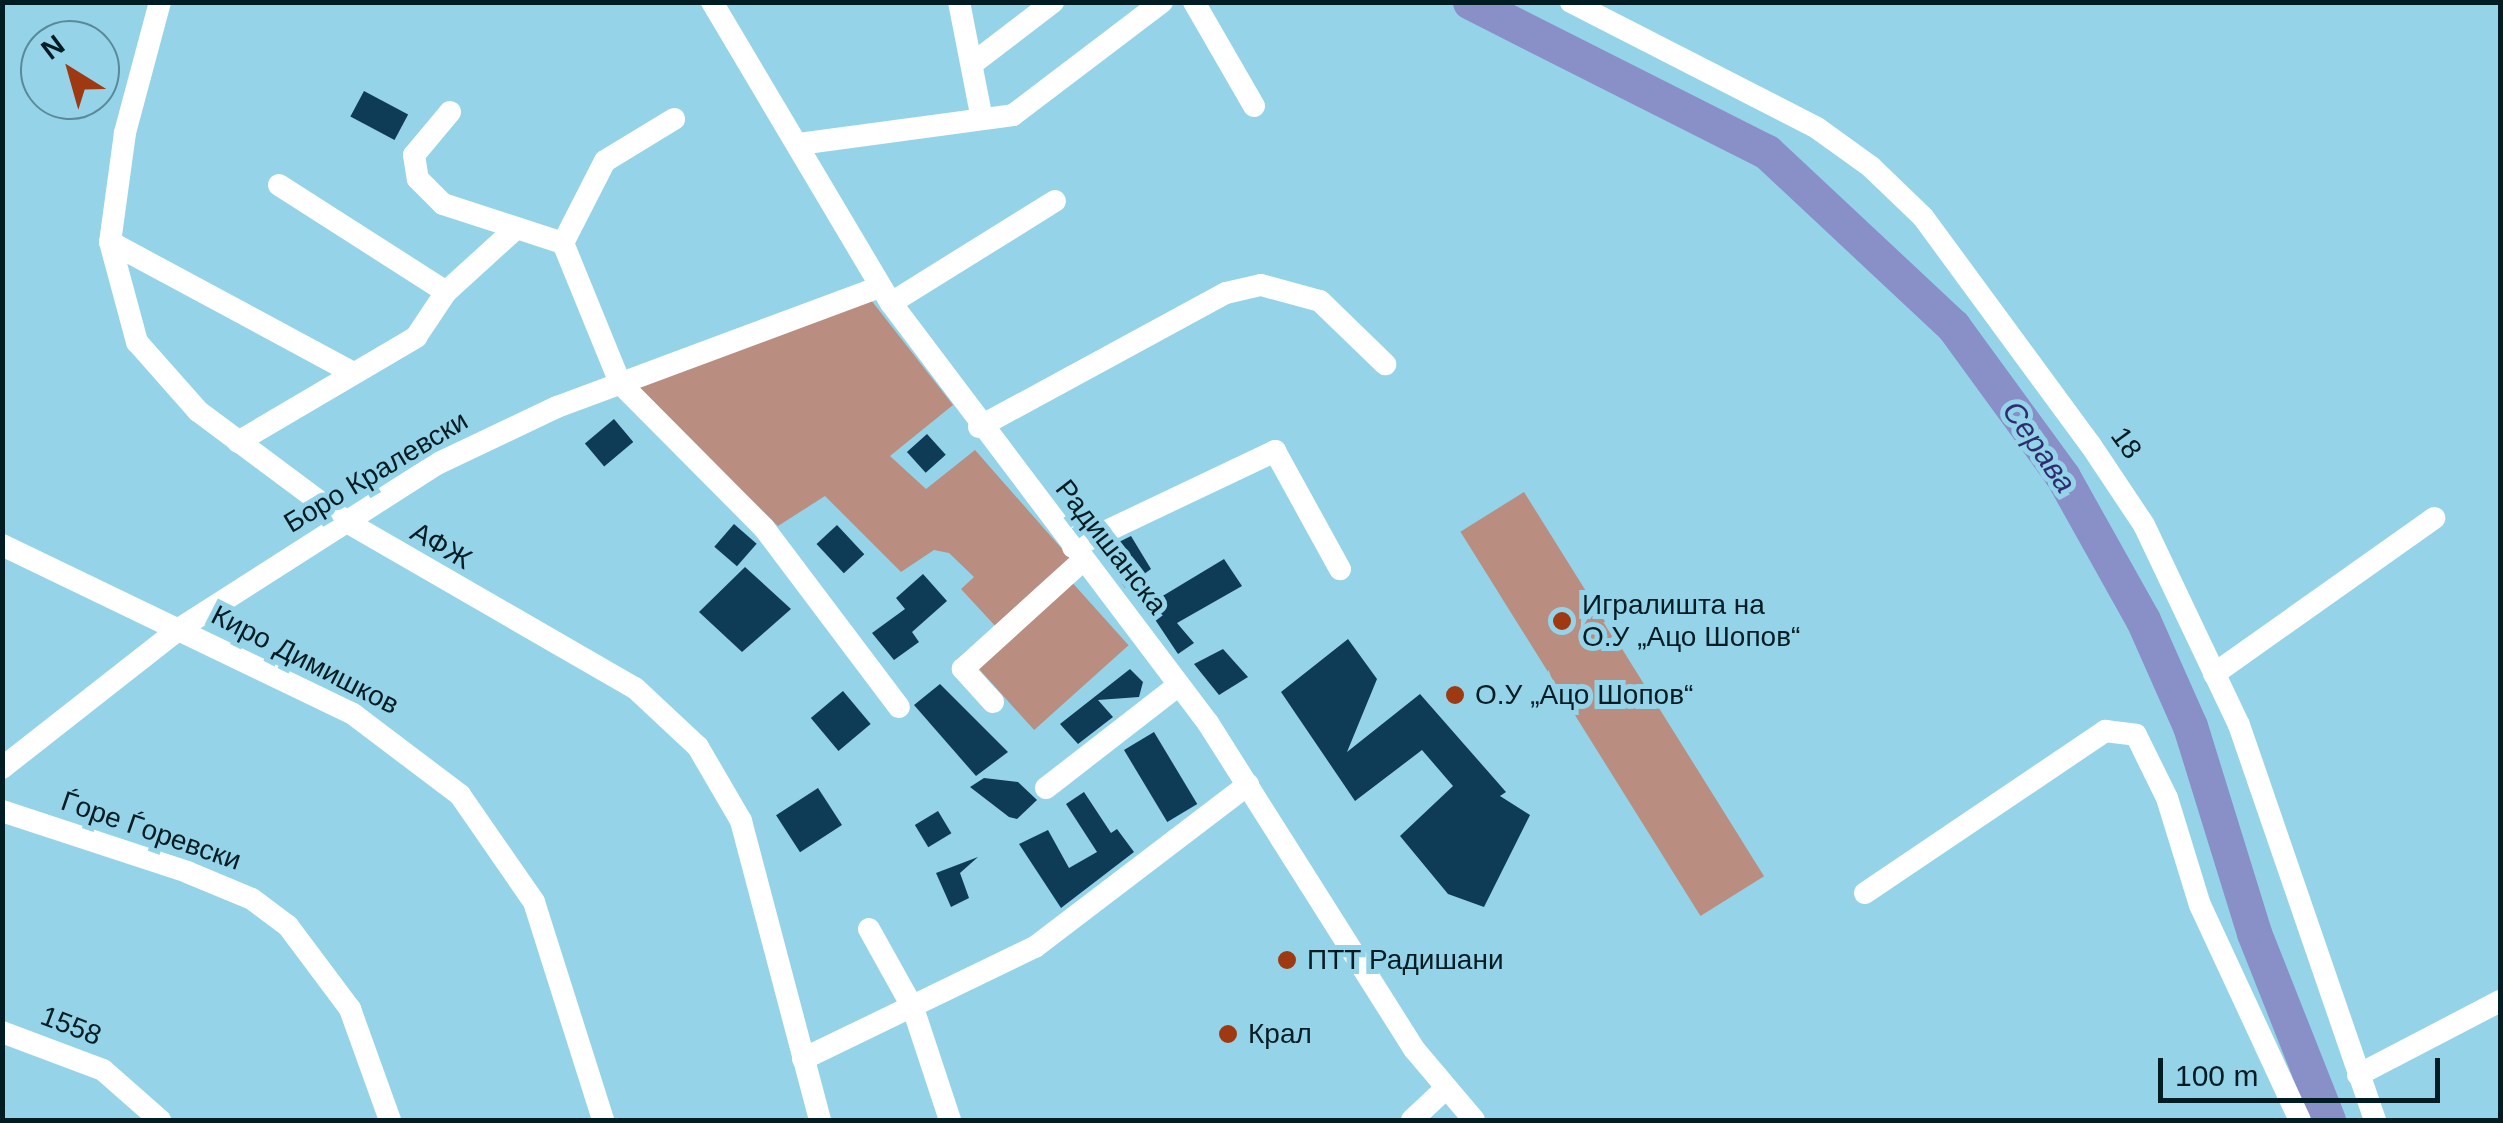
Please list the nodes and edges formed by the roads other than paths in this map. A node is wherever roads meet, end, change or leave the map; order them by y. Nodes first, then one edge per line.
1 (160, 2) edge
2 (712, 2) edge
3 (959, 2) edge
4 (1052, 2) edge
5 (1162, 2) edge
6 (1194, 2) edge
7 (1572, 2) edge
8 (972, 64) junction
9 (1254, 106) dead end
10 (450, 112) dead end
11 (674, 118) dead end
12 (982, 119) junction
13 (798, 144) junction
14 (279, 185) dead end
15 (1055, 201) dead end
16 (512, 231) junction
17 (110, 242) junction
18 (564, 242) junction
19 (446, 292) junction
20 (886, 295) junction
21 (1386, 364) dead end
22 (350, 371) junction
23 (620, 382) junction
24 (979, 427) junction
25 (238, 442) junction
26 (2434, 518) dead end
27 (347, 522) junction
28 (2, 545) edge
29 (1078, 554) junction
30 (1340, 569) dead end
31 (179, 629) junction
32 (2214, 674) junction
33 (1180, 684) junction
34 (993, 702) dead end
35 (900, 707) dead end
36 (2, 768) edge
37 (1248, 785) junction
38 (1046, 788) dead end
39 (2, 811) edge
40 (1864, 892) dead end
41 (870, 929) dead end
42 (2500, 1001) edge
43 (913, 1008) junction
44 (2, 1032) edge
45 (804, 1060) junction
46 (2358, 1075) junction
47 (1445, 1089) junction
48 (160, 1120) edge
49 (390, 1120) edge
50 (603, 1120) edge
51 (820, 1120) edge
52 (950, 1120) edge
53 (1412, 1120) edge
54 (1474, 1120) edge
55 (2300, 1120) edge
56 (2375, 1120) edge

1 - 17 street, АФЖ
2 - 13 street, Радишанска
3 - 8 street
4 - 8 street
5 - 12 street
6 - 9 street
7 - 32 street, 18
8 - 12 street
10 - 16 street
11 - 18 street
12 - 13 street
13 - 20 street, Радишанска
14 - 19 street
15 - 20 street, Боро Кралевски
16 - 18 street
16 - 19 street
17 - 22 street
17 - 25 street, АФЖ
18 - 23 street
19 - 22 street
20 - 23 street, Боро Кралевски
20 - 24 street, Радишанска
21 - 24 street
22 - 25 street
23 - 27 street, Боро Кралевски
23 - 35 street
24 - 29 street, Радишанска
25 - 27 street, АФЖ
26 - 32 street
27 - 31 street, Боро Кралевски
27 - 45 street, АФЖ
28 - 31 street, Киро Димишков
29 - 30 street
29 - 33 street, Радишанска
29 - 34 street
31 - 36 street, Боро Кралевски
31 - 50 street, Киро Димишков
32 - 46 street, 18
33 - 37 street, Радишанска
33 - 38 street
37 - 43 street
37 - 47 street, Радишанска
39 - 49 street, Ѓоре Ѓоревски
40 - 55 street
41 - 43 street
42 - 46 street
43 - 45 street
43 - 52 street
44 - 48 street, 1558
45 - 51 street, АФЖ
46 - 56 street, 18
47 - 53 street
47 - 54 street, Радишанска

